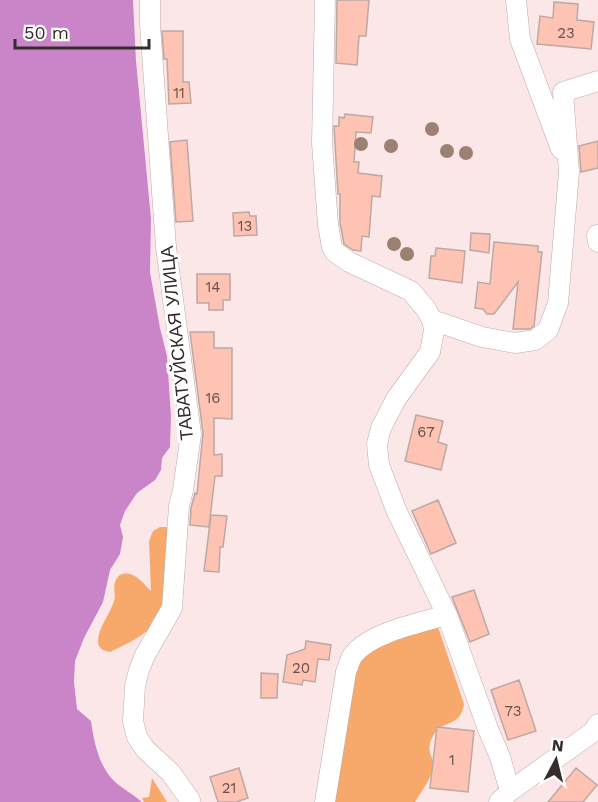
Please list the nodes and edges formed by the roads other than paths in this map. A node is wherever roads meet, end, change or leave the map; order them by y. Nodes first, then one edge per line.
1 (150, 0) edge
2 (325, 0) edge
3 (516, 0) edge
4 (598, 81) edge
5 (569, 172) junction
6 (432, 320) junction
7 (447, 615) junction
8 (598, 724) edge
9 (505, 796) edge
10 (190, 800) dead end
11 (325, 802) edge

1 - 10 street, ТАВАТУЙСКАЯ УЛИЦА
2 - 6 street
3 - 5 street
4 - 5 street
5 - 6 street
6 - 7 street
7 - 9 street
7 - 11 street
8 - 9 street

